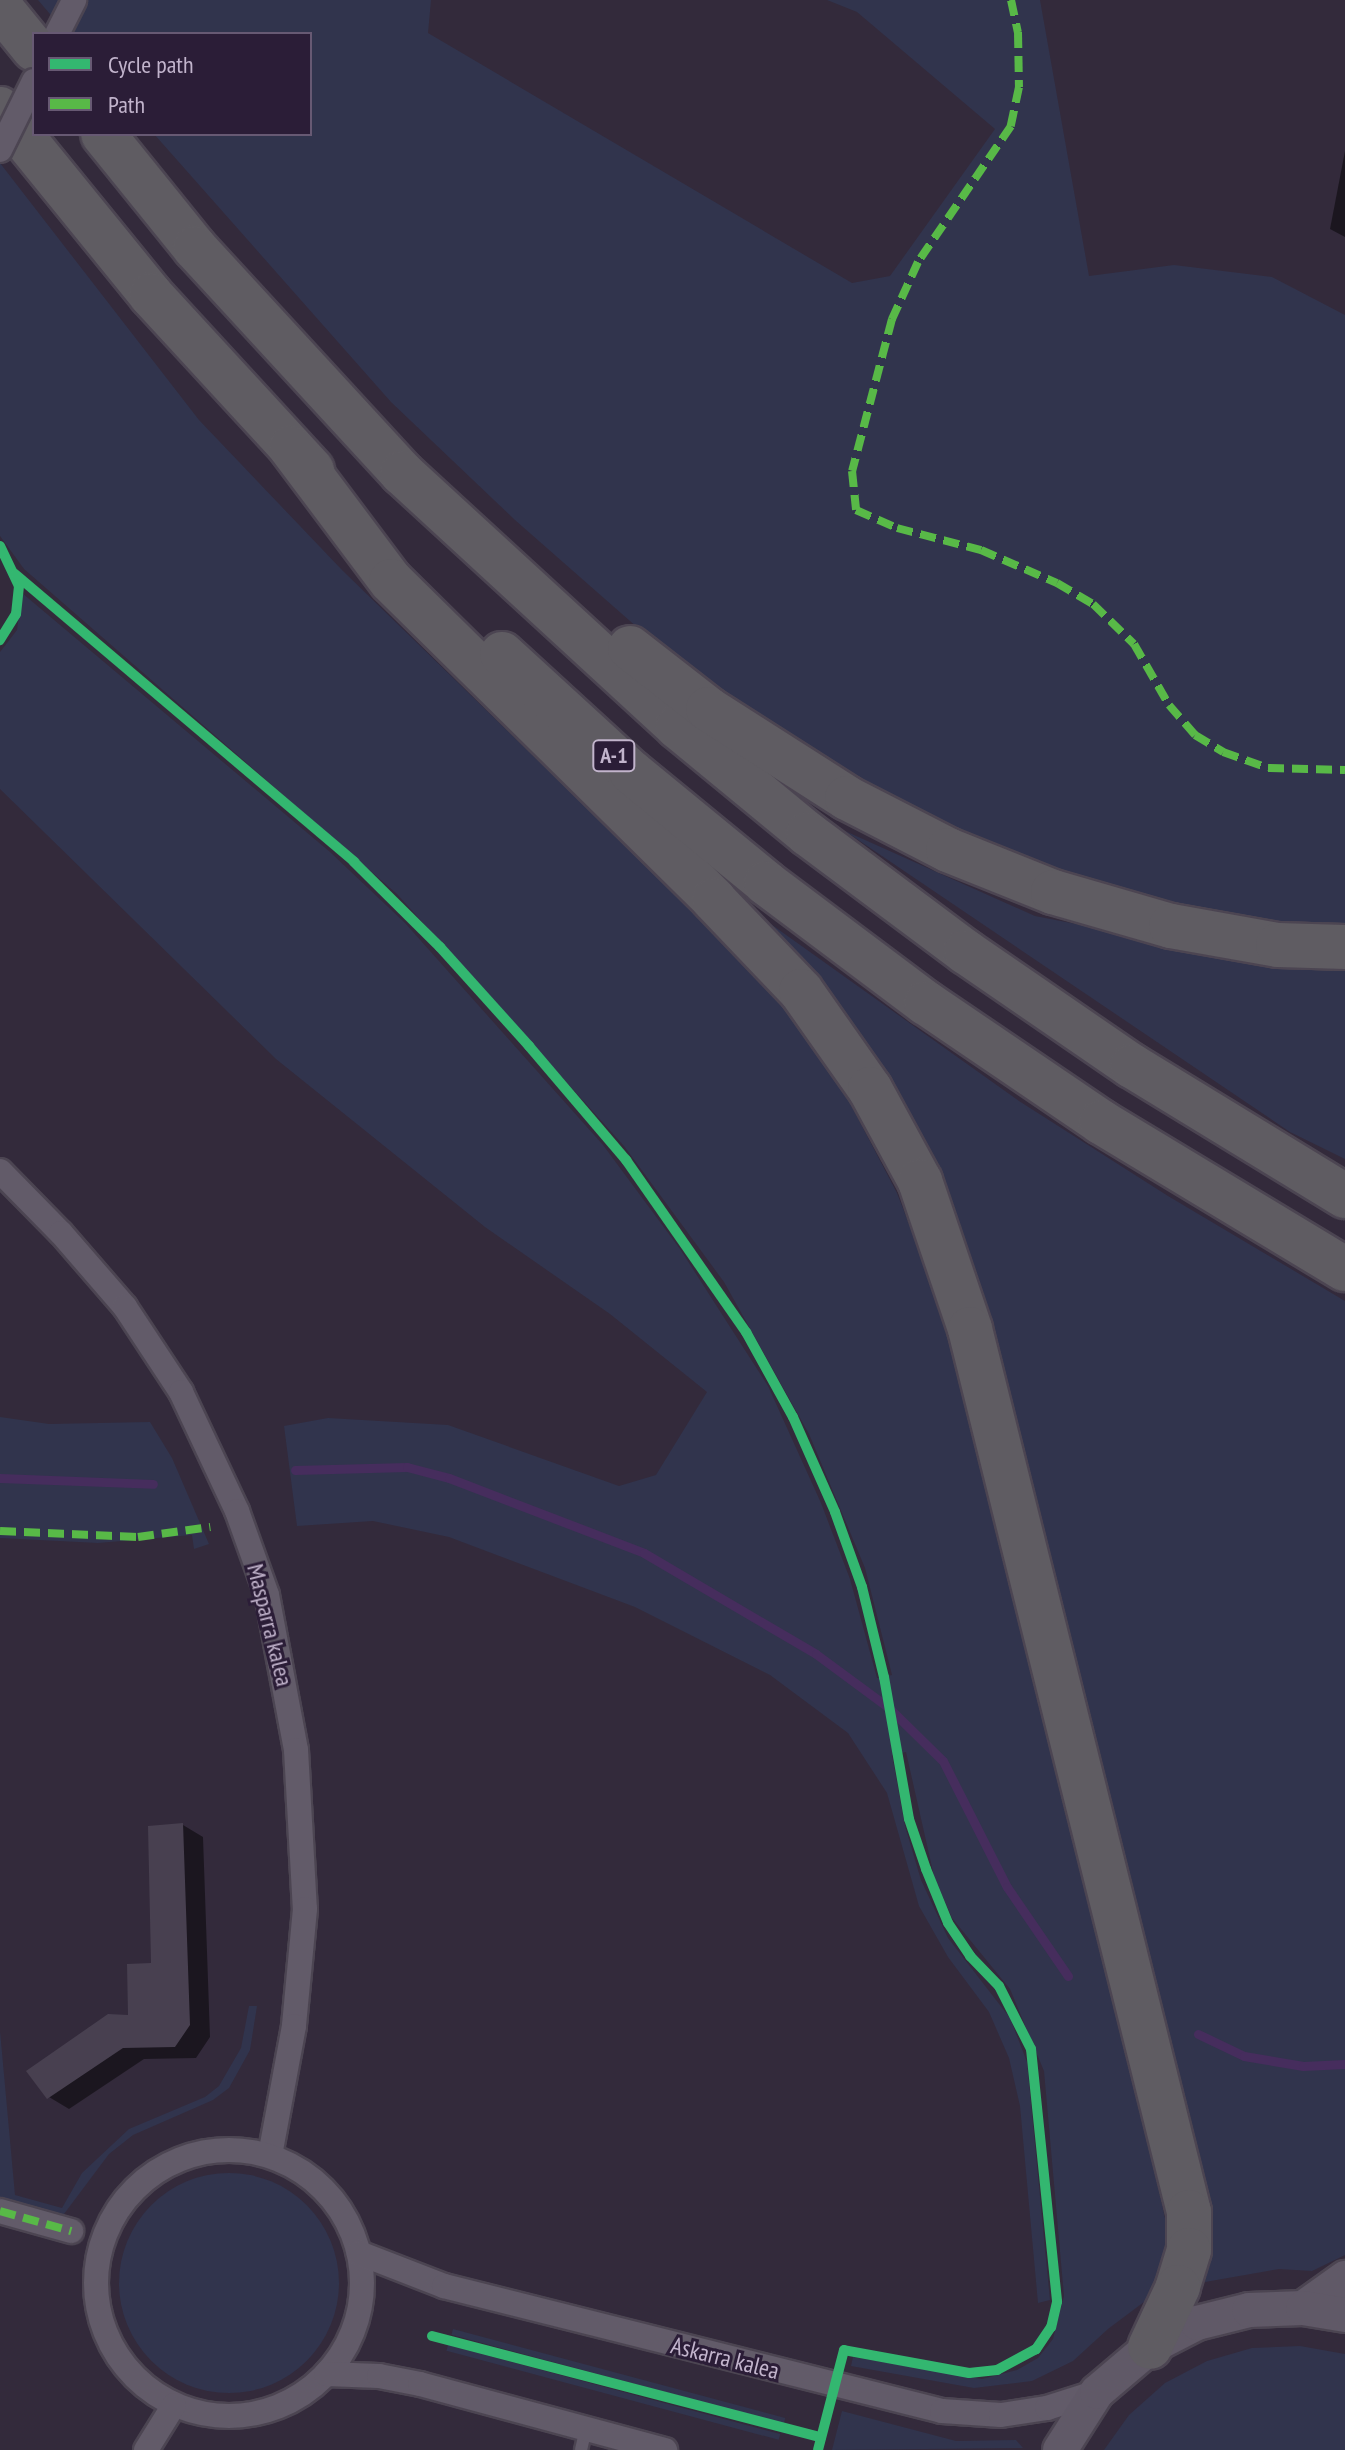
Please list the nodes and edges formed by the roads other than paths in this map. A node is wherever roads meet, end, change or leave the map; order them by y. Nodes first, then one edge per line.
1 (74, 0) edge
2 (0, 7) edge
3 (58, 32) edge
4 (32, 47) edge
5 (32, 85) edge
6 (0, 109) edge
7 (105, 136) edge
8 (0, 150) edge
9 (291, 448) junction
10 (402, 473) junction
11 (1345, 947) edge
12 (0, 1171) edge
13 (1345, 1196) edge
14 (1345, 1269) edge
15 (270, 2155) junction
16 (0, 2211) edge
17 (71, 2231) dead end
18 (359, 2253) junction
19 (1345, 2278) edge
20 (1303, 2308) junction
21 (1345, 2315) edge
22 (1150, 2347) junction
23 (326, 2374) junction
24 (1097, 2392) junction
25 (174, 2405) junction
26 (583, 2439) edge
27 (146, 2450) edge
28 (665, 2450) edge
29 (1060, 2450) edge

1 - 3 street
2 - 4 highway
5 - 8 street, bridge
6 - 9 highway, A-1
7 - 10 highway
9 - 14 highway, A-1
9 - 22 highway
10 - 11 highway
10 - 13 highway
12 - 15 street, Masparra kalea
15 - 18 street
15 - 25 street
16 - 17 street
18 - 23 street
18 - 24 street, Askarra kalea
19 - 20 street
20 - 21 street
20 - 22 street
22 - 24 street
23 - 25 street
23 - 26 street
24 - 29 street
25 - 27 street
26 - 28 street

